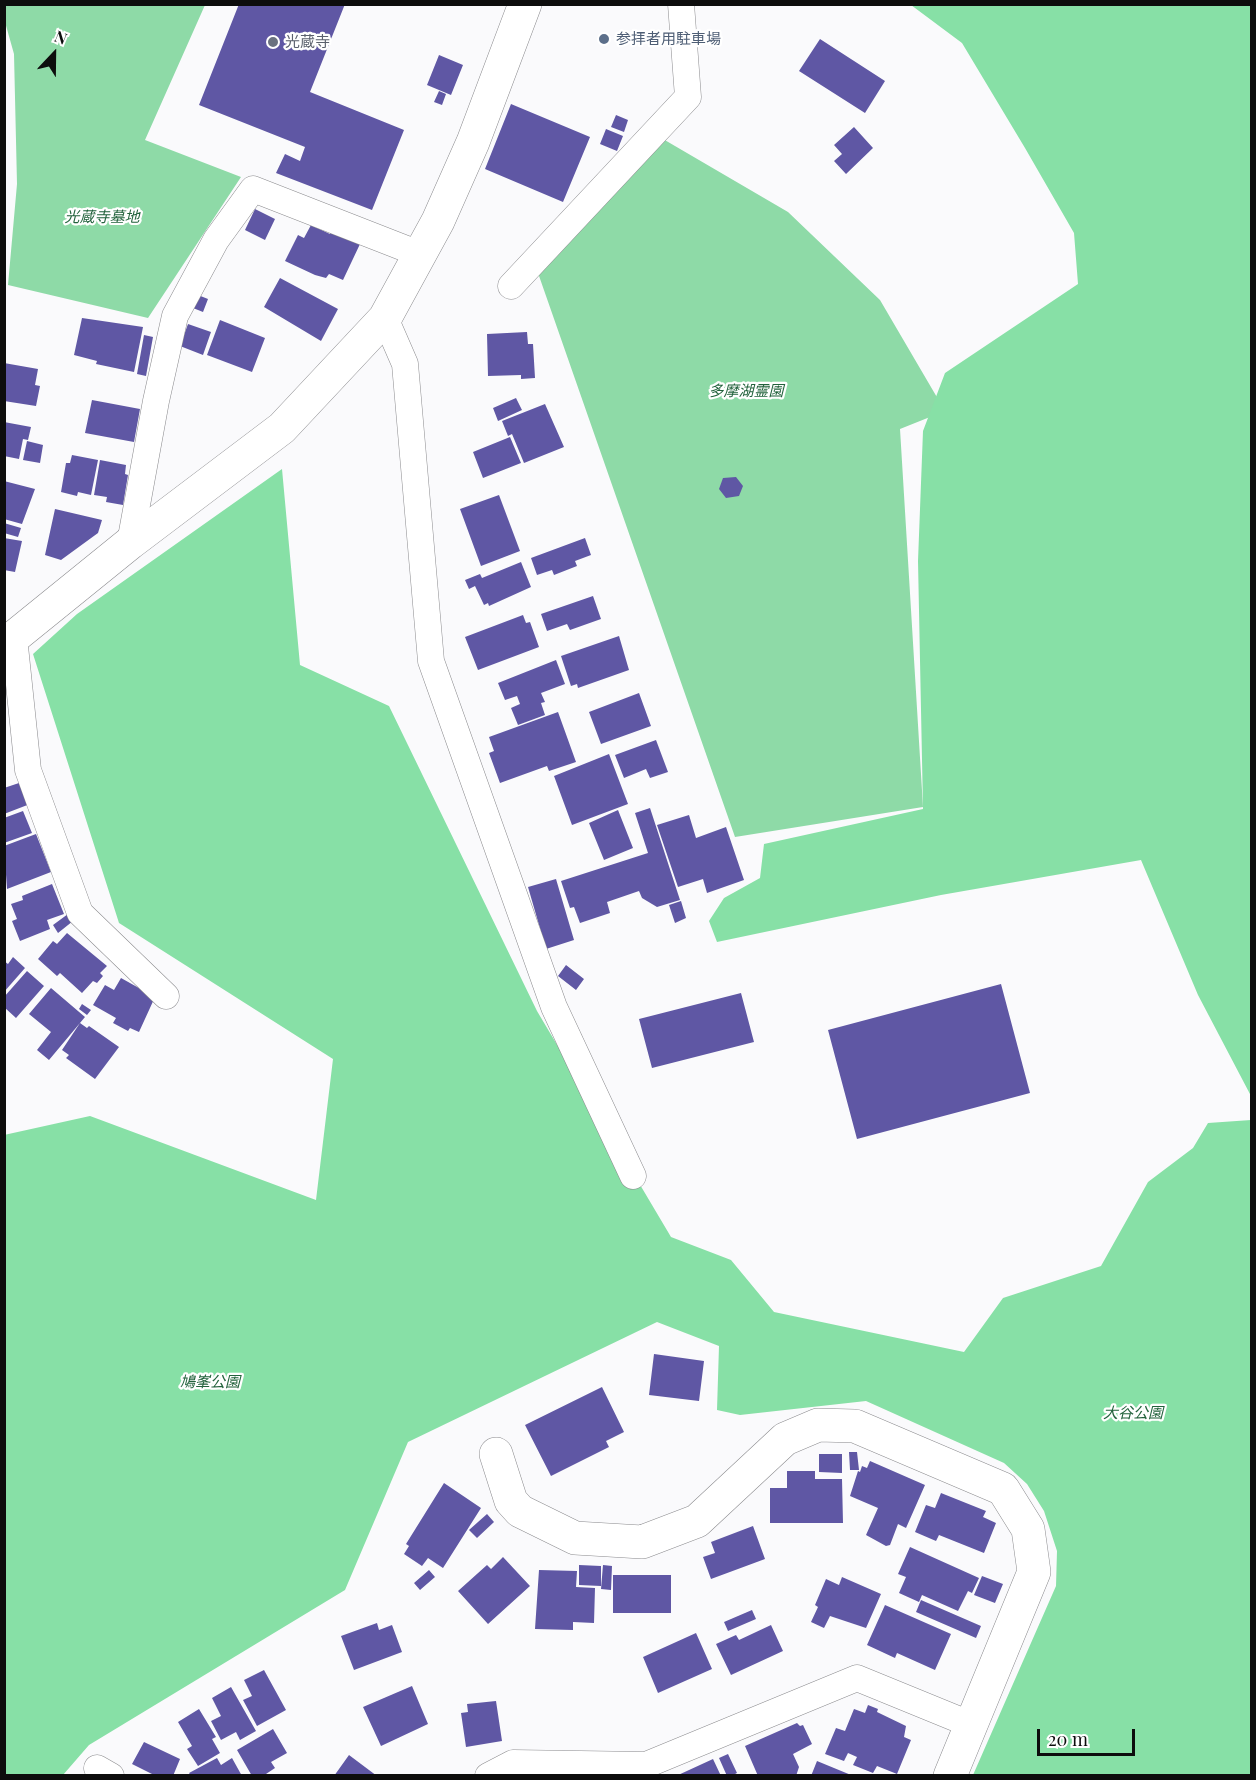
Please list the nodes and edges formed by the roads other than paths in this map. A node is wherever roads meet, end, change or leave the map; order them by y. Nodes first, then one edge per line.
1 (525, 4) edge
2 (681, 4) edge
3 (422, 255) junction
4 (512, 286) dead end
5 (385, 318) junction
6 (130, 543) junction
7 (9, 643) edge
8 (166, 996) dead end
9 (633, 1176) dead end
10 (496, 1454) dead end
11 (972, 1725) junction
12 (488, 1776) edge
13 (950, 1776) edge

1 - 3 street
2 - 4 street
3 - 5 street
3 - 6 street
5 - 6 street
5 - 9 street
6 - 7 street
7 - 8 street
10 - 11 street
11 - 12 street
11 - 13 street

